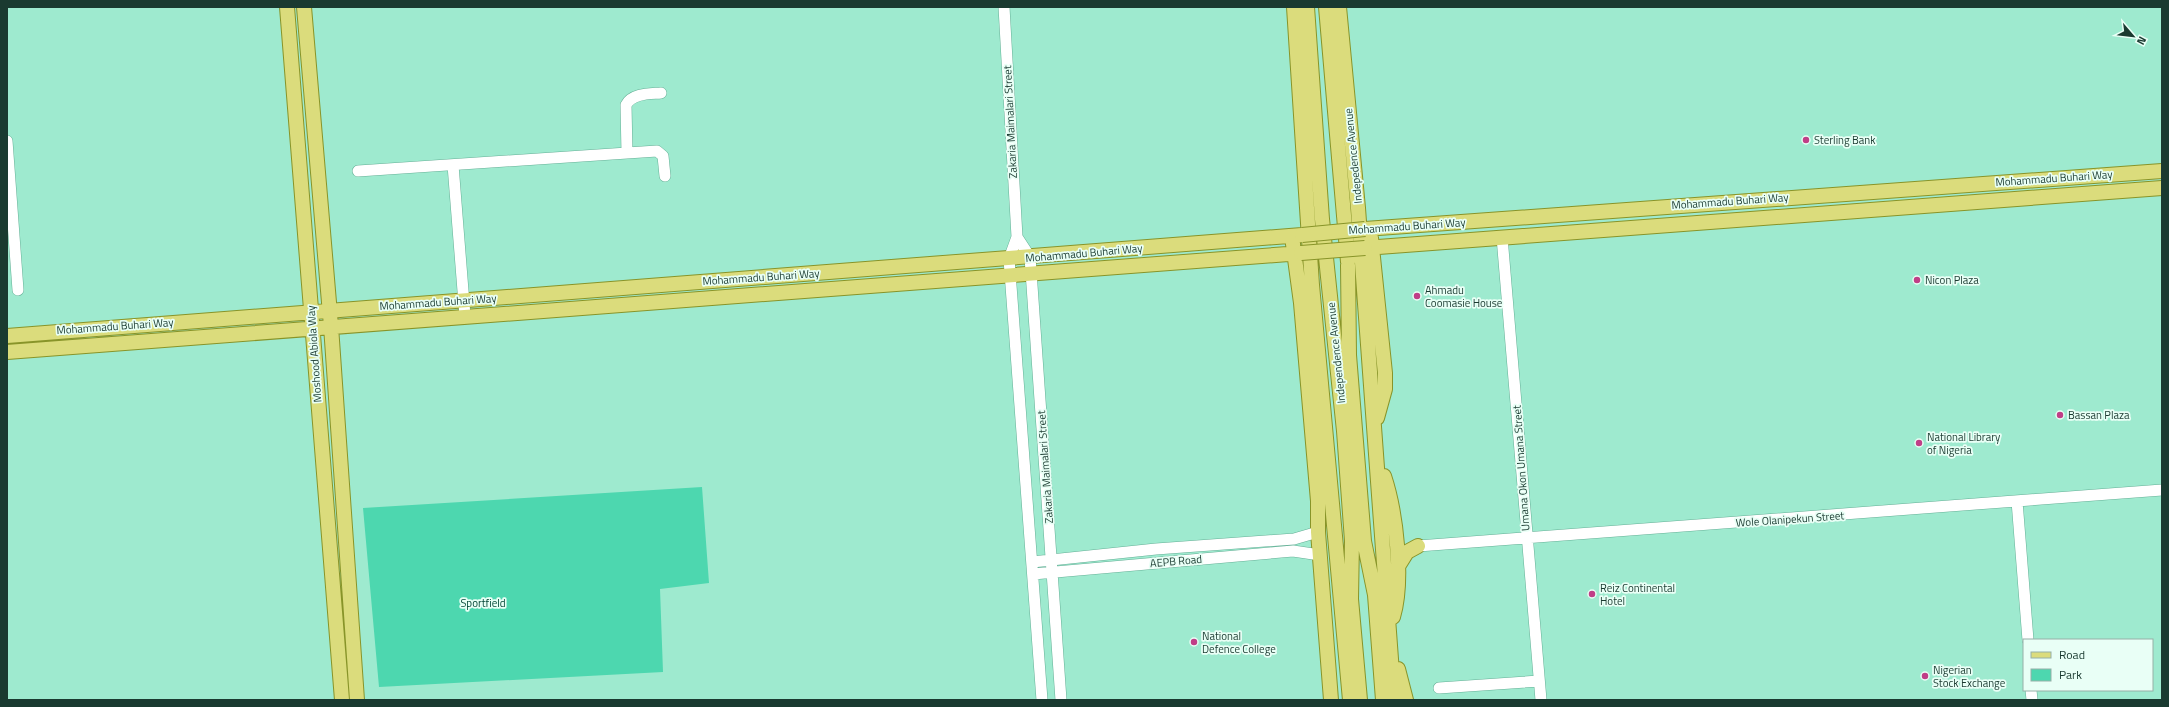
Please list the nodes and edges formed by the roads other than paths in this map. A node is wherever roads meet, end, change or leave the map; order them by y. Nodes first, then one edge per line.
1 (287, 7) edge
2 (304, 7) edge
3 (1004, 7) edge
4 (1294, 7) edge
5 (1307, 7) edge
6 (1326, 7) edge
7 (1339, 7) edge
8 (662, 93) dead end
9 (7, 141) edge
10 (627, 152) junction
11 (453, 165) junction
12 (358, 171) dead end
13 (2162, 171) edge
14 (665, 176) dead end
15 (1984, 183) junction
16 (2162, 188) edge
17 (9, 195) edge
18 (1984, 201) junction
19 (1664, 206) junction
20 (1665, 224) junction
21 (1368, 228) junction
22 (1297, 235) junction
23 (1017, 237) junction
24 (1502, 237) junction
25 (1369, 247) junction
26 (1298, 253) junction
27 (1030, 257) junction
28 (1009, 259) junction
29 (1355, 266) junction
30 (11, 271) edge
31 (1031, 275) junction
32 (1010, 276) junction
33 (18, 290) dead end
34 (464, 300) junction
35 (1330, 301) junction
36 (330, 311) junction
37 (311, 312) junction
38 (465, 316) junction
39 (331, 326) junction
40 (312, 328) junction
41 (7, 336) edge
42 (7, 352) edge
43 (1319, 353) junction
44 (1375, 424) junction
45 (1377, 454) junction
46 (2162, 490) edge
47 (2017, 501) junction
48 (1395, 529) junction
49 (1318, 532) junction
50 (1526, 539) junction
51 (1418, 546) junction
52 (1320, 555) junction
53 (1052, 560) junction
54 (1032, 562) junction
55 (1397, 568) junction
56 (1052, 572) junction
57 (1033, 574) junction
58 (1389, 631) junction
59 (352, 635) junction
60 (336, 636) junction
61 (2028, 639) edge
62 (1390, 648) junction
63 (1539, 681) junction
64 (1439, 688) dead end
65 (342, 700) edge
66 (358, 700) edge
67 (1042, 700) edge
68 (1061, 700) edge
69 (1331, 700) edge
70 (1350, 700) edge
71 (1360, 700) edge
72 (1383, 700) edge
73 (1394, 700) edge
74 (1406, 700) edge
75 (1541, 700) edge

1 - 37 main road, Moshood Abiola Way
2 - 36 main road, Moshood Abiola Way
3 - 23 street, Zakaria Maimalari Street
4 - 43 main road, Independence Avenue
5 - 35 main road, Independence Avenue
6 - 29 main road
7 - 29 main road, Indepedence Avenue
8 - 10 street
9 - 17 street
10 - 11 street
10 - 14 street
11 - 12 street
11 - 34 street
13 - 15 main road, Mohammadu Buhari Way
15 - 18 main road
15 - 19 main road, Mohammadu Buhari Way
16 - 18 main road, Mohammadu Buhari Way
17 - 30 street
18 - 20 main road, Mohammadu Buhari Way
19 - 20 main road
19 - 21 main road, Mohammadu Buhari Way
20 - 24 main road, Mohammadu Buhari Way
21 - 22 main road, Mohammadu Buhari Way, bridge
21 - 25 main road
22 - 26 main road
22 - 27 main road, Mohammadu Buhari Way
23 - 27 street, Zakaria Maimalari Street
23 - 28 street, Zakaria Maimalari Street
24 - 25 main road, Mohammadu Buhari Way
24 - 50 street, Umana Okon Umana Street
25 - 26 main road, Mohammadu Buhari Way, bridge
25 - 44 main road
26 - 31 main road, Mohammadu Buhari Way
26 - 49 main road
27 - 28 main road, Mohammadu Buhari Way
27 - 31 street, Zakaria Maimalari Street
28 - 32 street, Zakaria Maimalari Street
28 - 34 main road, Mohammadu Buhari Way
29 - 44 main road
29 - 72 main road, Independence Avenue
30 - 33 street
31 - 32 main road, Mohammadu Buhari Way
31 - 53 street, Zakaria Maimalari Street
32 - 38 main road, Mohammadu Buhari Way
32 - 54 street, Zakaria Maimalari Street
34 - 36 main road, Mohammadu Buhari Way
34 - 38 street
35 - 43 main road
35 - 71 main road, Independence Avenue
36 - 37 main road, Mohammadu Buhari Way
36 - 39 main road, Moshood Abiola Way
37 - 40 main road, Moshood Abiola Way
37 - 41 main road, Mohammadu Buhari Way
38 - 39 main road, Mohammadu Buhari Way
39 - 40 main road, Mohammadu Buhari Way
39 - 59 main road, Moshood Abiola Way
40 - 42 main road, Mohammadu Buhari Way
40 - 60 main road, Moshood Abiola Way
43 - 70 main road, Independence Avenue
44 - 45 main road
45 - 48 main road
45 - 58 main road
46 - 47 street, Wole Olanipekun Street
47 - 50 street, Wole Olanipekun Street
47 - 61 street
48 - 51 main road
48 - 55 main road
49 - 52 main road
49 - 53 street, AEPB Road
50 - 51 street, Wole Olanipekun Street
50 - 63 street, Umana Okon Umana Street
51 - 55 main road
52 - 56 street, AEPB Road
52 - 69 main road
53 - 54 street, AEPB Road
53 - 56 street, Zakaria Maimalari Street
54 - 57 street, Zakaria Maimalari Street
55 - 58 main road
56 - 57 street, AEPB Road
56 - 68 street, Zakaria Maimalari Street
57 - 67 street, Zakaria Maimalari Street
58 - 62 main road
59 - 60 main road
59 - 66 main road, Moshood Abiola Way
60 - 65 main road, Moshood Abiola Way
62 - 73 main road
62 - 74 main road
63 - 64 street
63 - 75 street, Umana Okon Umana Street

